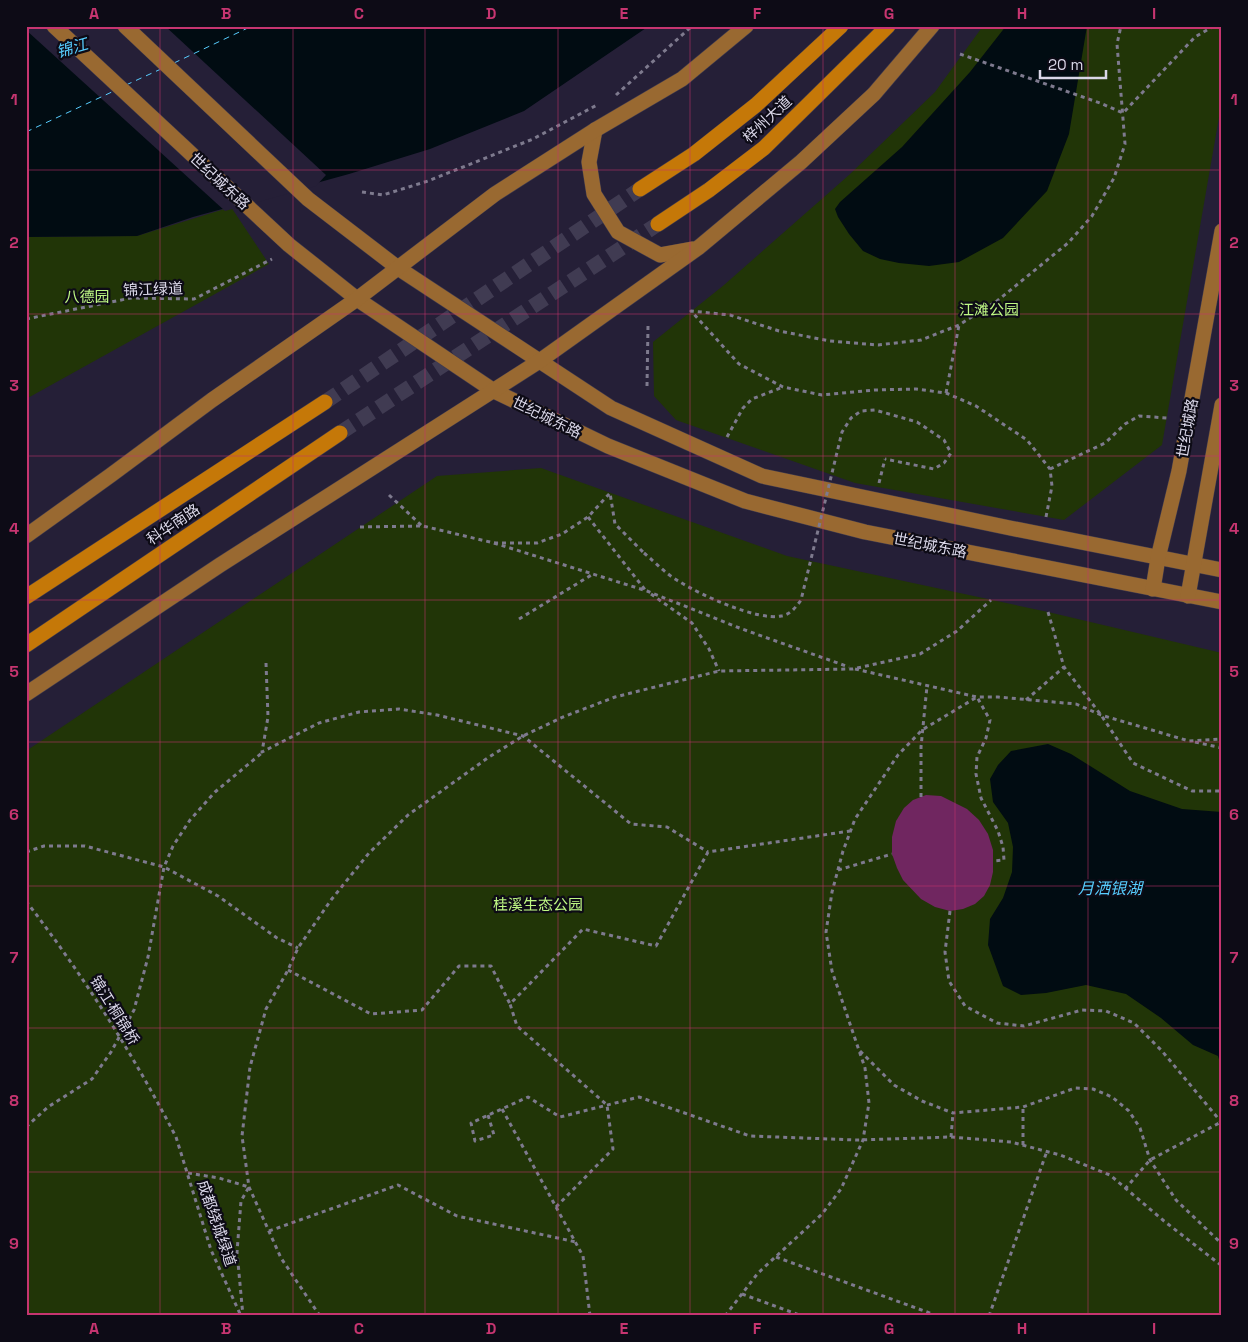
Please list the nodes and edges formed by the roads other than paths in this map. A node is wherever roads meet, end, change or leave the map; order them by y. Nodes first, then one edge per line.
1 (54, 26) edge
2 (125, 26) edge
3 (746, 26) edge
4 (840, 26) edge
5 (888, 26) edge
6 (932, 26) edge
7 (595, 130) junction
8 (640, 189) tunnel mouth
9 (658, 224) tunnel mouth
10 (1222, 231) edge
11 (698, 248) junction
12 (398, 268) junction
13 (357, 299) junction
14 (538, 362) junction
15 (494, 391) junction
16 (325, 402) tunnel mouth
17 (1222, 405) edge
18 (340, 433) tunnel mouth
19 (26, 536) edge
20 (1158, 558) junction
21 (1192, 564) junction
22 (1222, 570) edge
23 (1153, 589) junction
24 (1188, 596) junction
25 (26, 597) edge
26 (1222, 602) edge
27 (26, 645) edge
28 (26, 694) edge

1 - 13 main road, 世纪城东路
2 - 12 main road
3 - 7 main road
4 - 8 highway, 梓州大道
5 - 9 highway, 梓州大道
6 - 11 main road
7 - 11 main road
7 - 12 main road
10 - 20 main road, 世纪城路
11 - 14 main road
12 - 13 main road
12 - 14 main road
13 - 15 main road, 世纪城东路
13 - 19 main road
14 - 15 main road
14 - 20 main road
15 - 23 main road, 世纪城东路
15 - 28 main road
16 - 25 highway, 科华南路
17 - 21 main road, 世纪城路
18 - 27 highway, 科华南路
20 - 21 main road
20 - 23 main road, 世纪城路
21 - 22 main road
21 - 24 main road, 世纪城路
23 - 24 main road
24 - 26 main road

